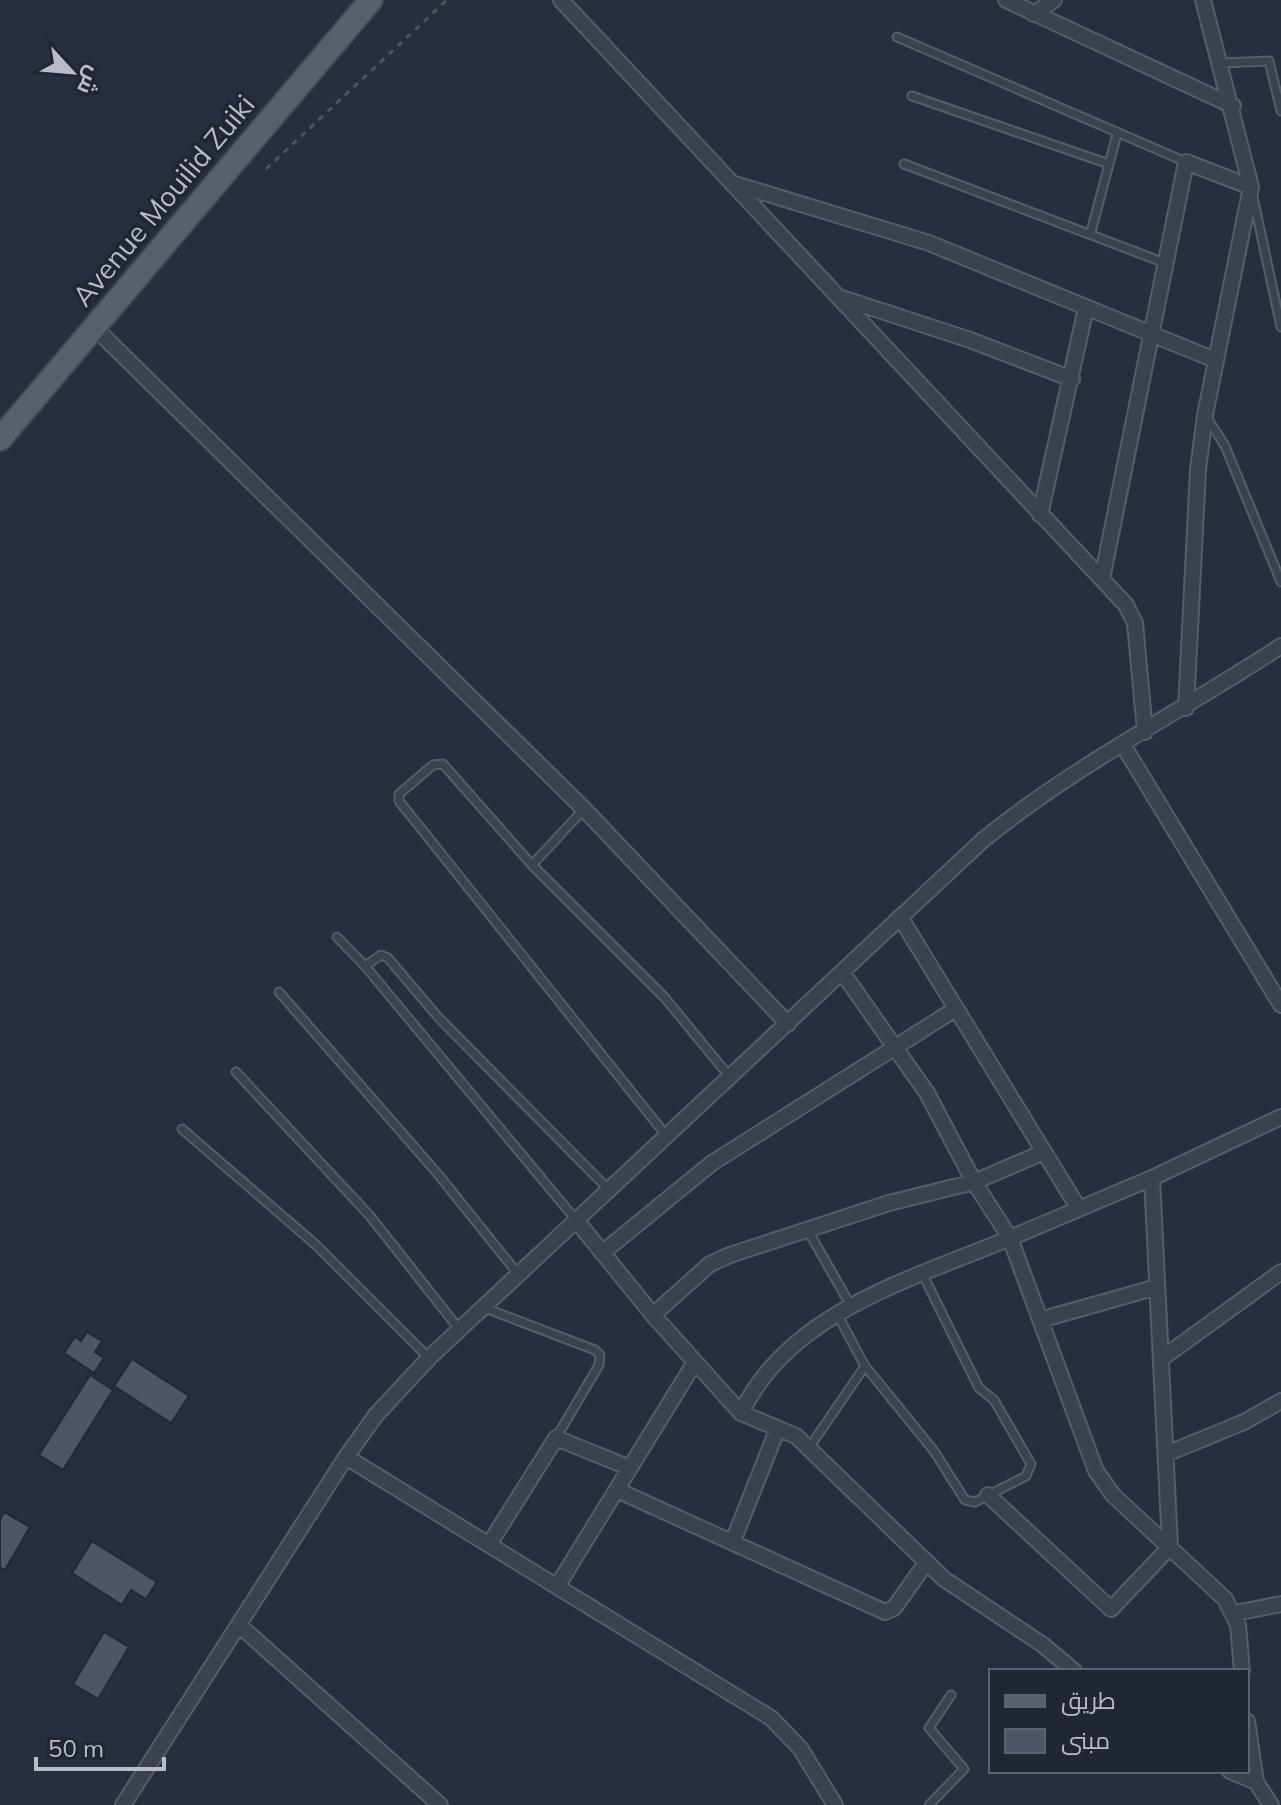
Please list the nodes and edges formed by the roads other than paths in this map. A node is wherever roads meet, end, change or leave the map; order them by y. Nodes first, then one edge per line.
1 (371, 0) edge
2 (561, 0) edge
3 (1006, 0) edge
4 (1054, 0) edge
5 (1200, 1) edge
6 (1034, 14) junction
7 (897, 37) dead end
8 (1221, 63) junction
9 (912, 96) dead end
10 (1233, 106) junction
11 (1281, 111) edge
12 (1117, 134) junction
13 (1186, 162) junction
14 (904, 164) dead end
15 (1109, 164) junction
16 (735, 184) junction
17 (1251, 187) junction
18 (1091, 232) junction
19 (1165, 263) junction
20 (841, 297) junction
21 (1086, 308) junction
22 (94, 327) junction
23 (1281, 327) edge
24 (1151, 333) junction
25 (1215, 360) junction
26 (1072, 379) junction
27 (1205, 415) junction
28 (0, 439) edge
29 (1040, 515) junction
30 (1102, 579) junction
31 (1281, 582) edge
32 (1281, 646) edge
33 (1186, 708) junction
34 (1145, 732) junction
35 (1123, 745) junction
36 (584, 809) junction
37 (532, 865) junction
38 (900, 917) junction
39 (337, 937) dead end
40 (365, 966) junction
41 (842, 972) junction
42 (279, 992) dead end
43 (1281, 1005) edge
44 (954, 1010) junction
45 (788, 1024) junction
46 (897, 1048) junction
47 (236, 1072) dead end
48 (730, 1076) junction
49 (1281, 1117) edge
50 (182, 1129) dead end
51 (665, 1134) junction
52 (1044, 1152) junction
53 (1152, 1178) junction
54 (974, 1182) junction
55 (608, 1189) junction
56 (1079, 1209) junction
57 (576, 1220) junction
58 (807, 1229) junction
59 (1010, 1238) junction
60 (602, 1253) junction
61 (1281, 1272) edge
62 (519, 1275) junction
63 (923, 1275) junction
64 (1157, 1287) junction
65 (851, 1306) junction
66 (483, 1307) junction
67 (836, 1313) junction
68 (653, 1315) junction
69 (1040, 1320) junction
70 (459, 1329) junction
71 (429, 1358) junction
72 (1161, 1359) junction
73 (695, 1362) junction
74 (865, 1366) junction
75 (1281, 1401) edge
76 (741, 1413) junction
77 (778, 1428) junction
78 (556, 1438) junction
79 (809, 1448) junction
80 (1166, 1454) junction
81 (346, 1457) junction
82 (630, 1468) junction
83 (617, 1490) junction
84 (988, 1495) junction
85 (733, 1541) junction
86 (490, 1543) junction
87 (1170, 1547) junction
88 (926, 1563) junction
89 (558, 1585) junction
90 (1281, 1604) edge
91 (1235, 1613) junction
92 (239, 1625) junction
93 (1072, 1669) edge
94 (1242, 1669) edge
95 (951, 1695) dead end
96 (1249, 1735) edge
97 (1235, 1773) edge
98 (1256, 1782) junction
99 (123, 1805) edge
100 (440, 1805) edge
101 (835, 1805) edge
102 (929, 1805) edge
103 (1271, 1805) edge

1 - 22 main road, Avenue Mouilid Zuiki
2 - 16 street
3 - 6 street
4 - 6 street
5 - 8 street
6 - 10 street
7 - 12 lane
8 - 10 street
8 - 11 lane
9 - 15 lane
10 - 17 street
12 - 13 lane
12 - 15 lane
13 - 17 street
13 - 19 street
14 - 18 lane
15 - 18 lane
16 - 20 street
16 - 21 street
17 - 23 lane
17 - 25 street
18 - 19 lane
19 - 24 street
20 - 26 street
20 - 29 street
21 - 24 street
21 - 26 street
22 - 28 main road, Avenue Mouilid Zuiki
22 - 36 street
24 - 25 street
24 - 30 street
25 - 27 street
26 - 29 street
27 - 31 lane
27 - 33 street
29 - 30 street
30 - 34 street
32 - 33 street
33 - 34 street
34 - 35 street
35 - 38 street
35 - 43 street
36 - 37 lane
36 - 45 street
37 - 48 lane
37 - 51 lane
38 - 41 street
38 - 44 street
39 - 40 lane
40 - 55 lane
40 - 57 lane
41 - 45 street
41 - 46 street
42 - 62 lane
44 - 46 street
44 - 52 street
45 - 48 street
46 - 54 street
46 - 60 street
47 - 70 lane
48 - 51 street
49 - 53 street
50 - 71 lane
51 - 55 street
52 - 54 street
52 - 56 street
53 - 56 street
53 - 64 street
54 - 58 street
54 - 59 street
55 - 57 street
56 - 59 street
57 - 60 street
57 - 62 street
58 - 65 lane
58 - 68 street
59 - 63 street
59 - 69 street
60 - 68 street
61 - 72 street
62 - 66 street
63 - 65 street
63 - 84 lane
64 - 69 street
64 - 72 street
65 - 67 street
66 - 70 street
66 - 78 lane
67 - 74 lane
67 - 76 street
68 - 73 street
69 - 87 street
70 - 71 street
71 - 81 street
72 - 80 street
73 - 76 street
73 - 82 street
74 - 79 lane
74 - 84 lane
75 - 80 street
76 - 77 street
77 - 79 street
77 - 85 street
78 - 82 street
78 - 86 street
79 - 88 street
80 - 87 street
81 - 86 street
81 - 92 street
82 - 83 street
83 - 85 street
83 - 89 street
84 - 87 street
85 - 88 street
86 - 89 street
87 - 91 street
88 - 93 street
89 - 101 street
90 - 91 street
91 - 94 street
92 - 99 street
92 - 100 street
95 - 102 lane
96 - 98 street
97 - 98 street
98 - 103 street

